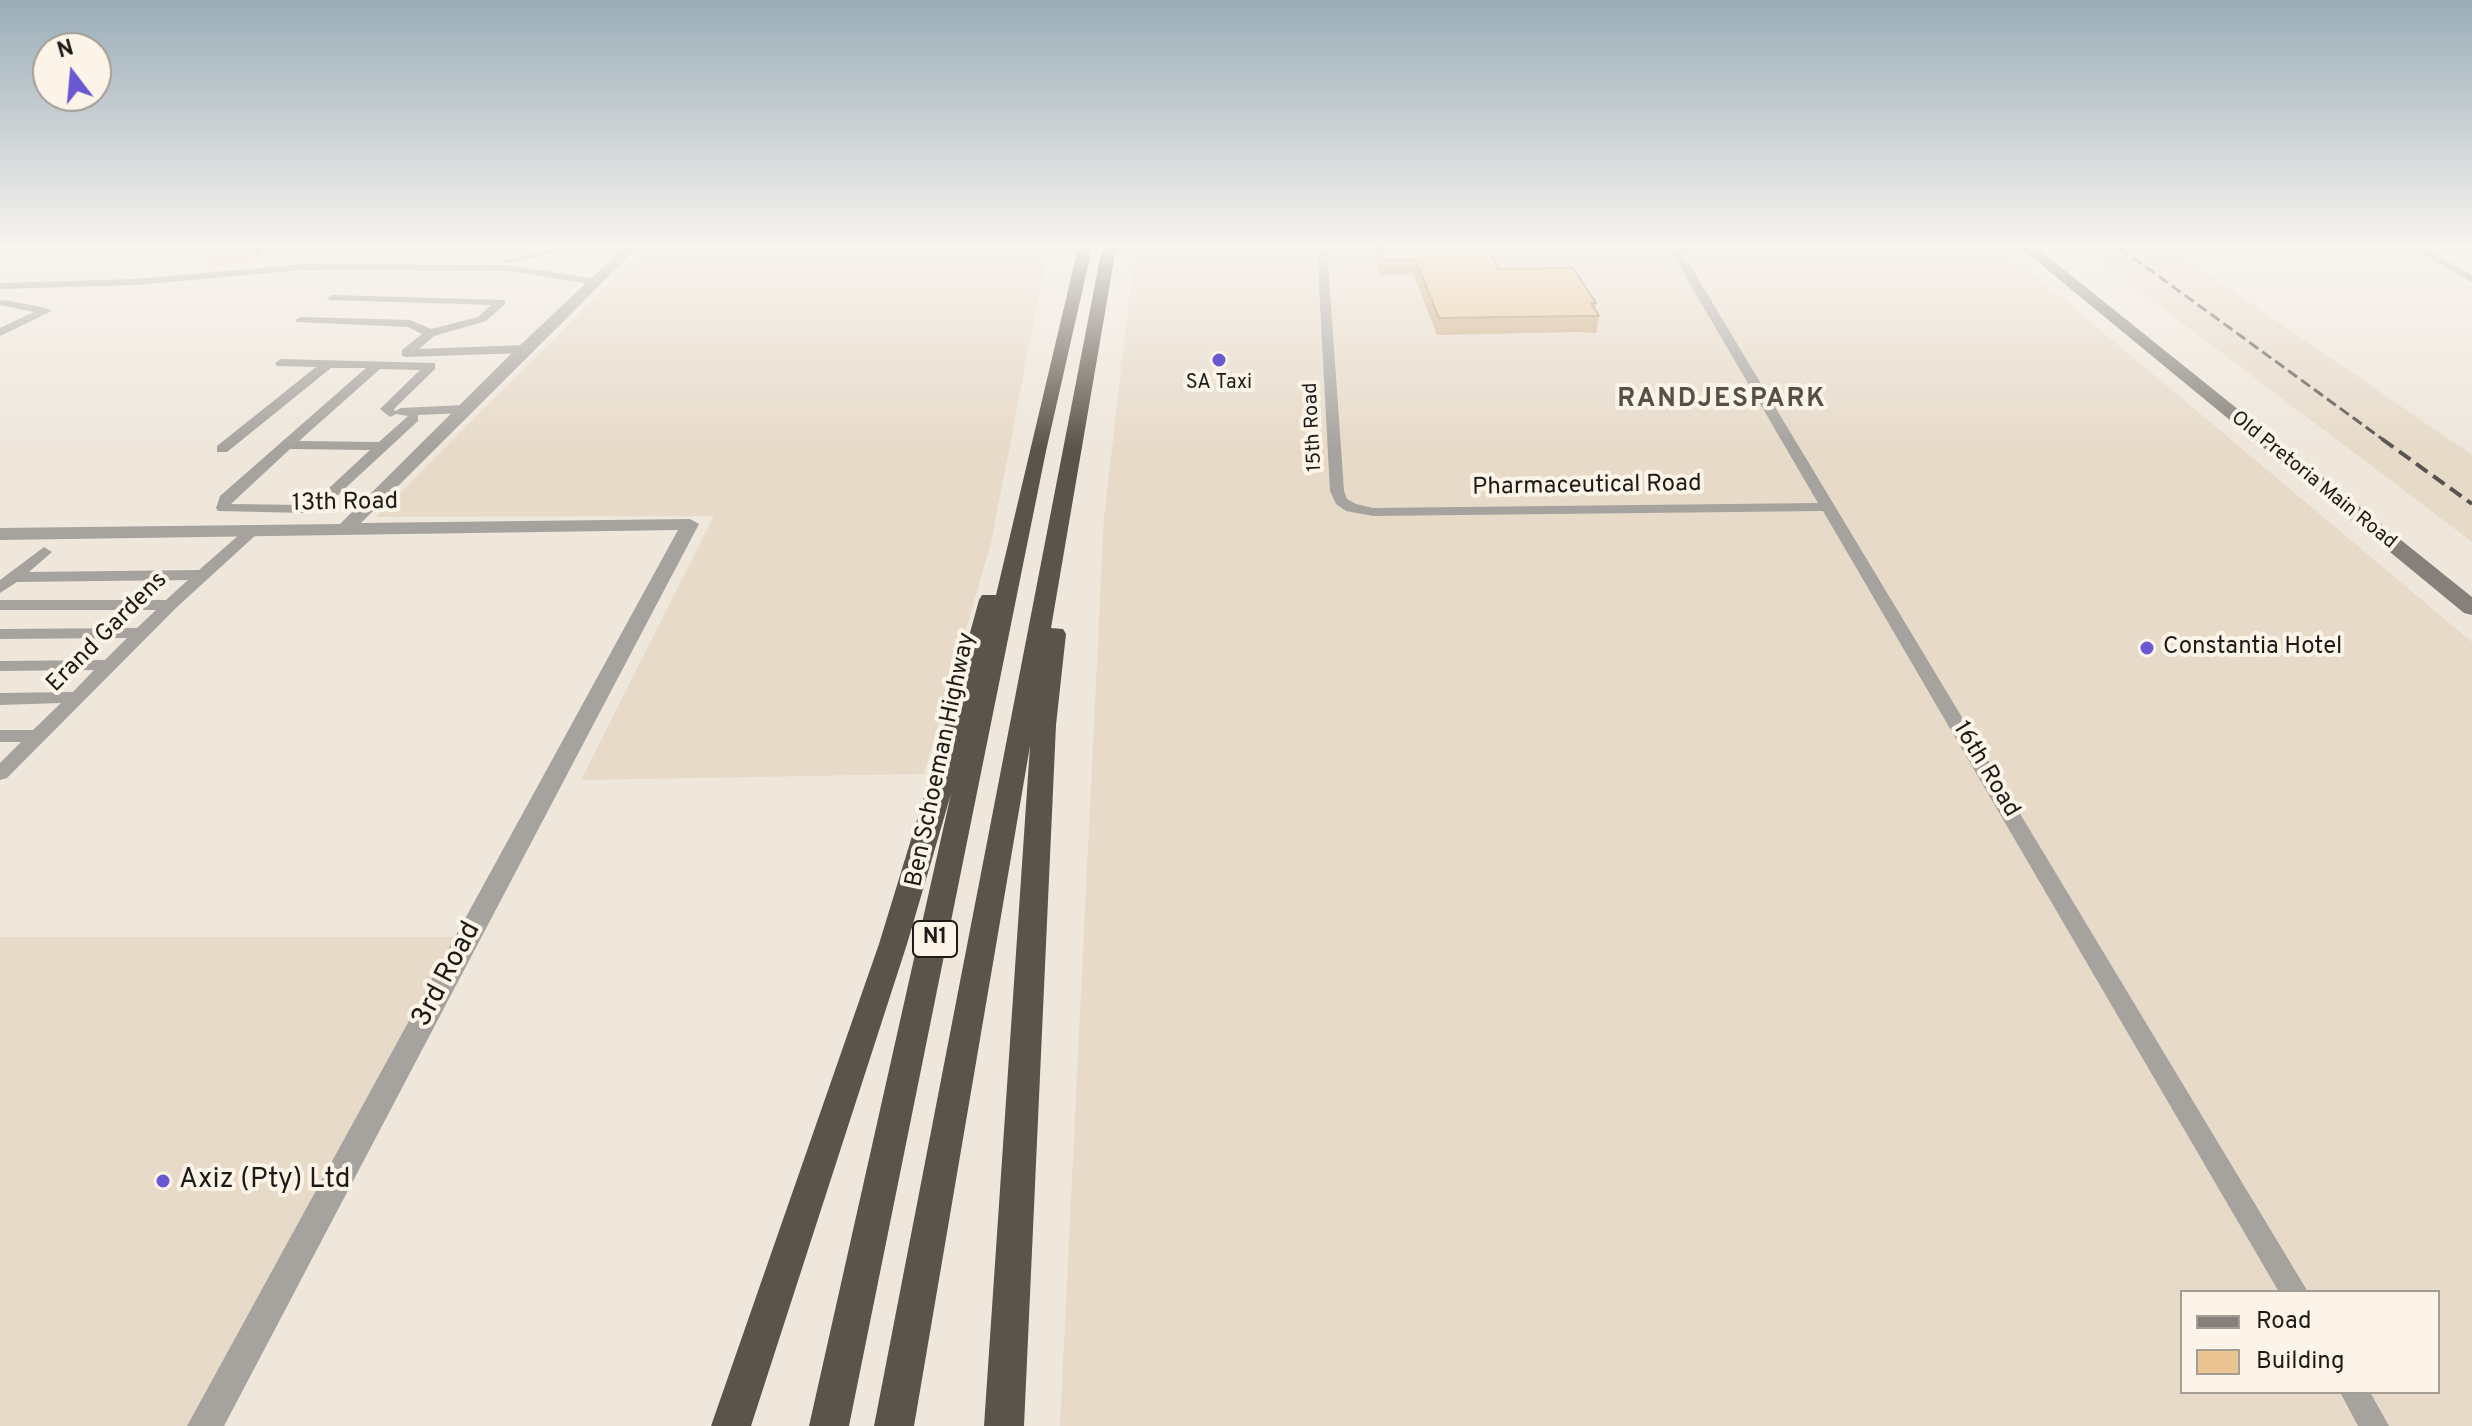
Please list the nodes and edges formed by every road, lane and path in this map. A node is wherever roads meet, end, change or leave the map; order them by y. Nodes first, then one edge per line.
1 (39, 315) edge
2 (372, 315) edge
3 (484, 315) edge
4 (561, 315) edge
5 (1069, 315) edge
6 (1097, 315) edge
7 (1326, 315) edge
8 (1714, 315) edge
9 (2106, 315) edge
10 (301, 320) dead end
11 (364, 320) junction
12 (2, 330) edge
13 (430, 333) junction
14 (311, 351) dead end
15 (521, 352) junction
16 (407, 353) junction
17 (281, 363) dead end
18 (329, 363) junction
19 (378, 364) junction
20 (390, 413) junction
21 (459, 413) junction
22 (420, 418) junction
23 (286, 445) junction
24 (382, 446) junction
25 (222, 449) dead end
26 (1037, 451) junction
27 (1345, 505) joint
28 (1830, 507) junction
29 (690, 524) joint
30 (346, 528) junction
31 (253, 530) junction
32 (0, 534) edge
33 (1058, 536) junction
34 (44, 552) dead end
35 (202, 575) junction
36 (14, 577) junction
37 (0, 588) edge
38 (0, 605) edge
39 (170, 605) junction
40 (2466, 606) edge
41 (141, 633) junction
42 (0, 634) edge
43 (109, 665) junction
44 (0, 666) edge
45 (76, 697) junction
46 (0, 699) edge
47 (0, 736) edge
48 (38, 736) junction
49 (0, 774) edge
50 (2293, 1290) edge
51 (2355, 1394) edge
52 (205, 1426) edge
53 (731, 1426) edge
54 (829, 1426) edge
55 (894, 1426) edge
56 (1004, 1426) edge
57 (2374, 1426) edge

1 - 12 street
2 - 11 street
3 - 13 street
4 - 15 street
5 - 26 highway, Ben Schoeman Highway / N1
6 - 33 highway, N1
7 - 27 street, 15th Road
8 - 28 street, 16th Road
9 - 40 main road, Old Pretoria Main Road
10 - 11 street
11 - 13 street
13 - 16 street
14 - 16 street
15 - 16 street
15 - 21 street
17 - 18 street
18 - 19 street
18 - 25 street
19 - 20 street
19 - 23 street
20 - 21 street
20 - 22 street
21 - 22 street
21 - 30 street
22 - 24 street
23 - 24 street
23 - 24 street
26 - 53 highway
26 - 54 highway, Ben Schoeman Highway / N1
27 - 28 street, Pharmaceutical Road
28 - 50 street, 16th Road
29 - 30 street, 13th Road
29 - 52 street, 3rd Road
30 - 31 street, 13th Road
31 - 32 street, 13th Road
31 - 35 street, Erand Gardens
33 - 55 highway, N1
33 - 56 highway
34 - 36 street
35 - 36 street
35 - 39 street, Erand Gardens
36 - 37 street
38 - 39 street
39 - 41 street, Erand Gardens
41 - 42 street
41 - 43 street, Erand Gardens
43 - 44 street
43 - 45 street, Erand Gardens
45 - 46 street
45 - 48 street, Erand Gardens
47 - 48 street
48 - 49 street, Erand Gardens
51 - 57 street

